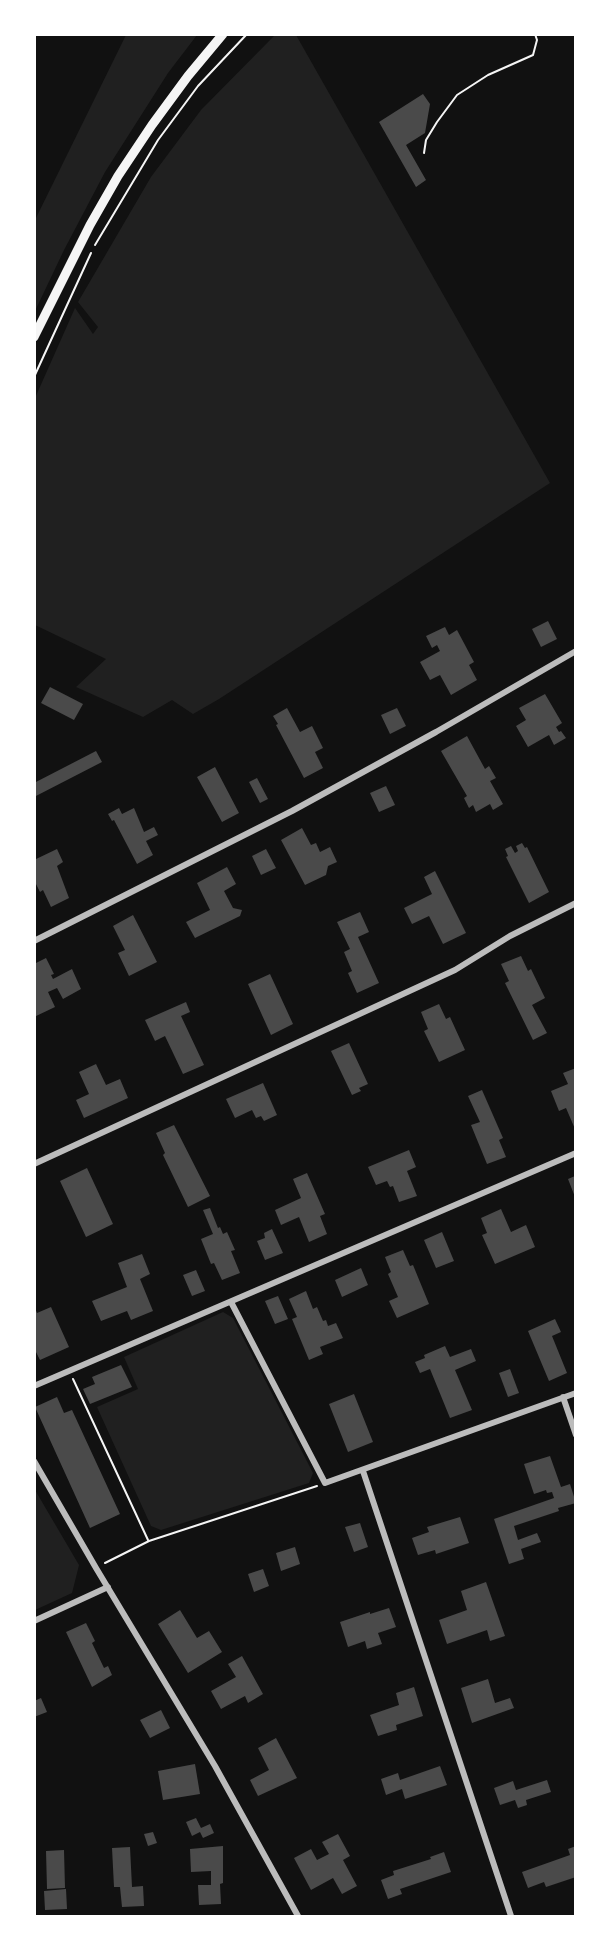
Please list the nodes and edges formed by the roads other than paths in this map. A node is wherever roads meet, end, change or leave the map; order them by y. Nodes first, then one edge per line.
1 (223, 34) edge
2 (34, 337) edge
3 (576, 651) edge
4 (576, 903) edge
5 (34, 941) edge
6 (576, 1153) edge
7 (34, 1164) edge
8 (231, 1302) junction
9 (34, 1386) edge
10 (576, 1393) edge
11 (563, 1397) junction
12 (576, 1435) edge
13 (34, 1461) edge
14 (363, 1471) junction
15 (108, 1587) junction
16 (34, 1621) edge
17 (298, 1917) edge
18 (511, 1917) edge

1 - 2 main road
3 - 5 street
4 - 7 street
6 - 8 street
8 - 9 street
8 - 14 street
10 - 11 street
11 - 12 street
11 - 14 street
13 - 15 street
14 - 18 street
15 - 16 street
15 - 17 street

